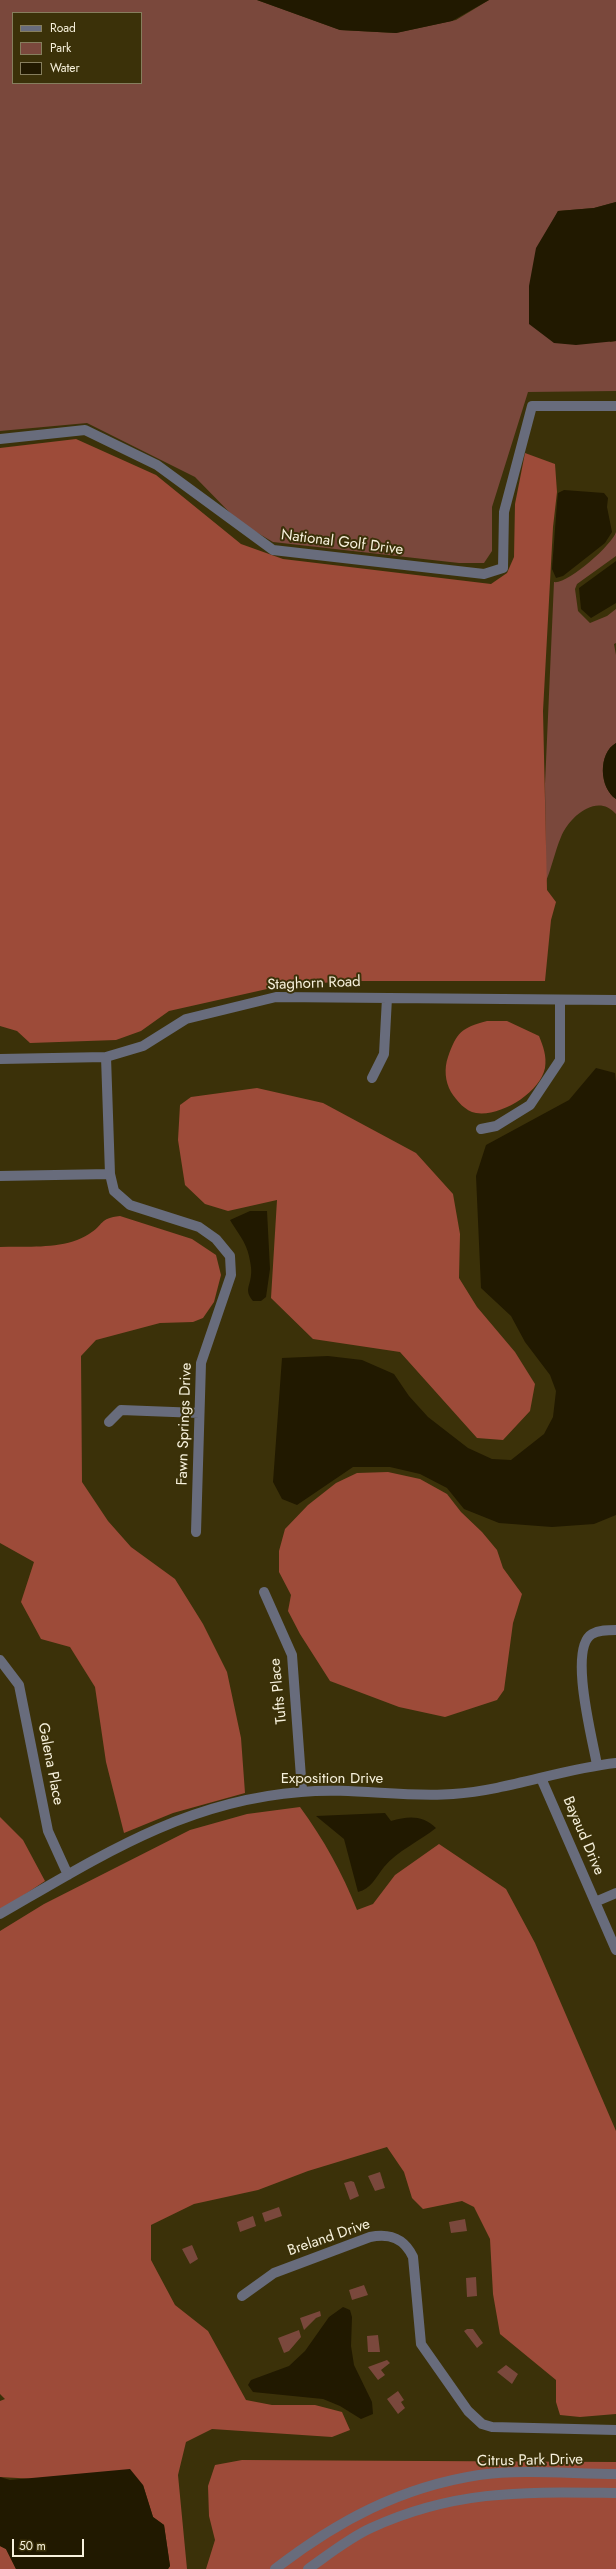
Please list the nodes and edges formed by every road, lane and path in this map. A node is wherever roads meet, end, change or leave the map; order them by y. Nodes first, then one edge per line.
1 (616, 406) edge
2 (0, 438) edge
3 (387, 998) junction
4 (560, 1000) junction
5 (616, 1000) edge
6 (106, 1057) junction
7 (0, 1059) edge
8 (372, 1078) dead end
9 (482, 1130) dead end
10 (110, 1174) junction
11 (0, 1176) edge
12 (199, 1413) junction
13 (109, 1422) dead end
14 (196, 1532) dead end
15 (264, 1592) dead end
16 (616, 1630) edge
17 (0, 1660) edge
18 (616, 1763) edge
19 (597, 1765) junction
20 (541, 1778) junction
21 (302, 1791) junction
22 (68, 1875) junction
23 (616, 1893) edge
24 (595, 1902) junction
25 (0, 1914) edge
26 (616, 1950) edge
27 (242, 2296) dead end
28 (616, 2430) edge
29 (616, 2474) edge
30 (616, 2493) edge
31 (275, 2569) edge
32 (308, 2569) edge

1 - 2 street, National Golf Drive
3 - 4 street, Staghorn Road
3 - 6 street, Staghorn Road
3 - 8 street
4 - 5 street, Staghorn Road
4 - 9 street
6 - 7 street, Staghorn Road
6 - 10 street, Fawn Springs Drive
10 - 11 street
10 - 12 street, Fawn Springs Drive
12 - 13 street
12 - 14 street, Fawn Springs Drive
15 - 21 street, Tufts Place
16 - 19 street
17 - 22 street, Galena Place
18 - 19 street, Exposition Drive
19 - 20 street, Exposition Drive
20 - 21 street, Exposition Drive
20 - 24 street, Bayaud Drive
21 - 22 street, Exposition Drive
22 - 25 street, Exposition Drive
23 - 24 street
24 - 26 street, Bayaud Drive
27 - 28 street, Breland Drive
29 - 31 street, Citrus Park Drive
30 - 32 street

